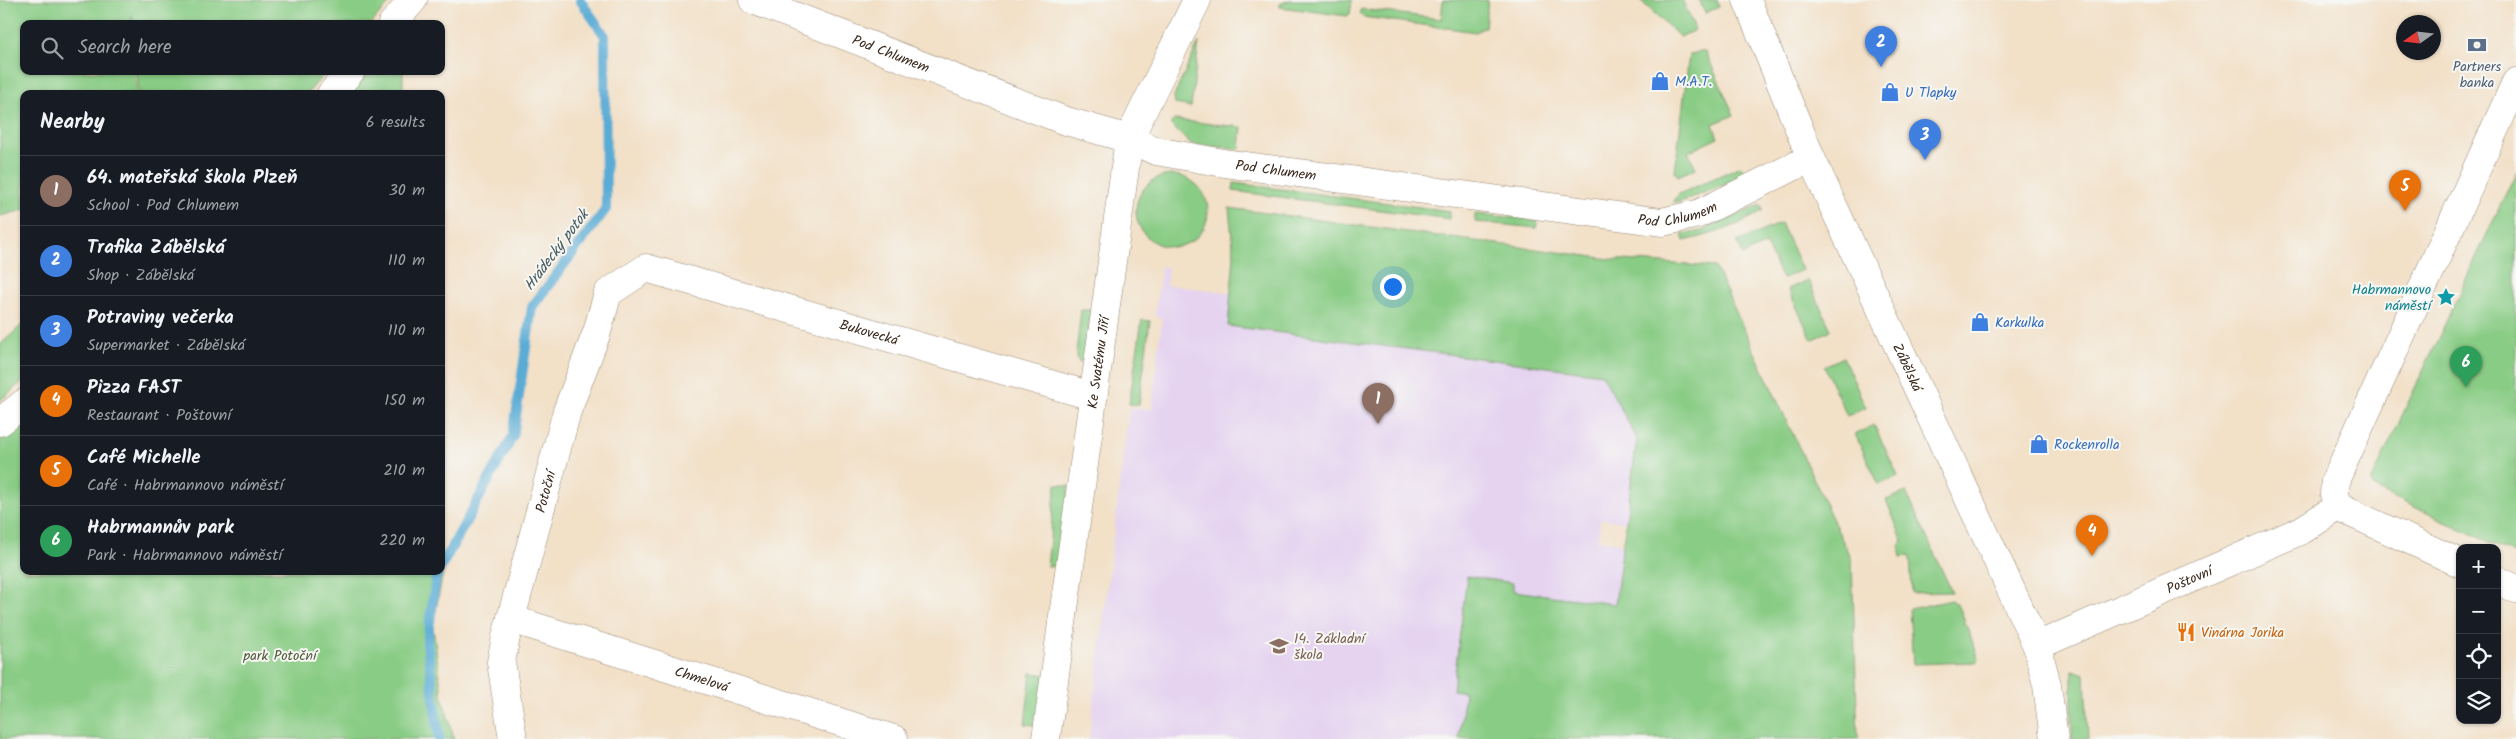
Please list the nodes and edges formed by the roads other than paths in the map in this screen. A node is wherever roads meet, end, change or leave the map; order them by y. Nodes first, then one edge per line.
1 (413, 0) edge
2 (753, 0) edge
3 (1197, 0) edge
4 (1747, 0) edge
5 (396, 20) edge
6 (348, 75) edge
7 (2516, 82) edge
8 (334, 90) edge
9 (1129, 139) junction
10 (1811, 158) junction
11 (646, 268) joint
12 (1092, 396) junction
13 (20, 405) edge
14 (0, 422) edge
15 (2338, 508) junction
16 (2456, 561) edge
17 (2501, 582) edge
18 (2516, 589) edge
19 (511, 619) junction
20 (2037, 646) junction
21 (512, 739) edge
22 (894, 739) edge
23 (1046, 739) edge
24 (2054, 739) edge

1 - 5 street
2 - 9 street, Pod Chlumem
3 - 9 street, Ke Svatému Jiří
4 - 10 street, Zábělská
6 - 8 street
7 - 15 street
9 - 10 street, Pod Chlumem
9 - 12 street, Ke Svatému Jiří
10 - 20 street, Zábělská
11 - 12 street, Bukovecká
11 - 19 street, Potoční
12 - 23 street, Ke Svatému Jiří
13 - 14 street
15 - 16 street
15 - 20 street, Poštovní
17 - 18 street
19 - 21 street, Potoční
19 - 22 street, Chmelová
20 - 24 street, Zábělská

